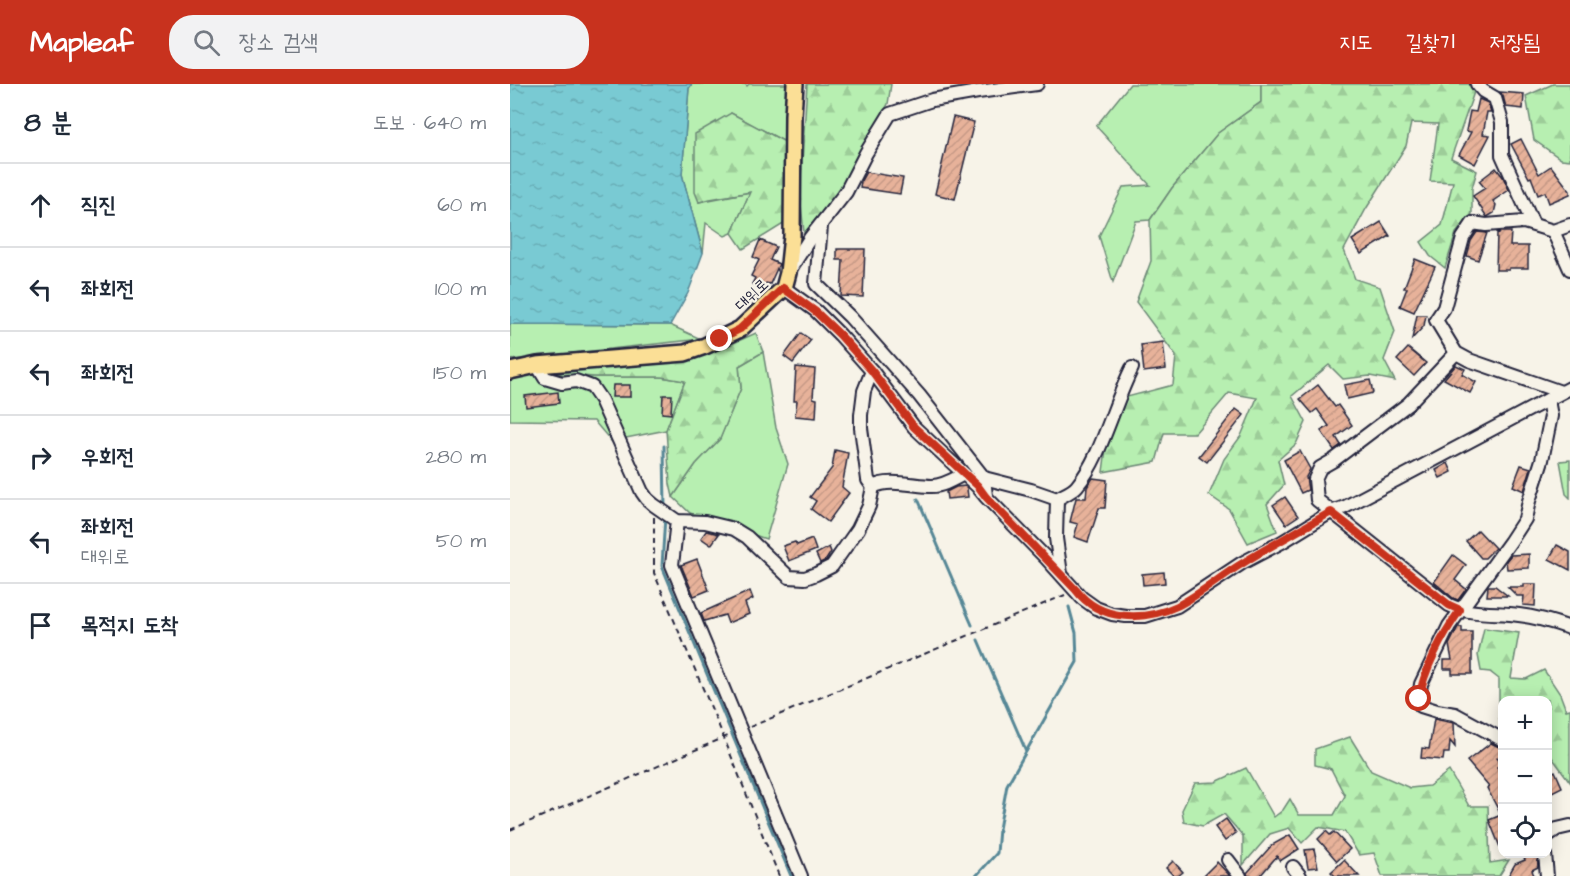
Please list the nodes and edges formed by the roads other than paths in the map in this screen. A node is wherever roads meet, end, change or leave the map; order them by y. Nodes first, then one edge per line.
1 (795, 84) edge
2 (1037, 84) edge
3 (1477, 84) edge
4 (1533, 224) junction
5 (821, 225) junction
6 (1570, 225) edge
7 (1553, 231) junction
8 (1570, 269) edge
9 (788, 273) junction
10 (783, 288) junction
11 (1456, 353) junction
12 (537, 365) junction
13 (1132, 368) dead end
14 (510, 371) edge
15 (872, 371) junction
16 (1566, 390) edge
17 (1548, 400) junction
18 (964, 474) junction
19 (984, 478) junction
20 (873, 487) junction
21 (986, 497) junction
22 (1057, 499) junction
23 (1331, 512) junction
24 (665, 513) junction
25 (1061, 574) junction
26 (1460, 610) junction
27 (1570, 628) edge
28 (1498, 737) edge
29 (1570, 826) edge
30 (1552, 832) edge
31 (1545, 858) edge
32 (1228, 860) dead end
33 (801, 876) edge
34 (1240, 876) edge
35 (1547, 876) edge

1 - 9 main road, 대위로
2 - 5 street
3 - 4 street
4 - 7 street
4 - 11 street
5 - 9 street
5 - 19 street
6 - 7 street
7 - 8 street
9 - 10 main road, 대위로
10 - 12 main road, 대위로
10 - 15 street
11 - 16 street
11 - 23 street
12 - 14 main road, 대위로
12 - 24 street
13 - 22 street
15 - 18 street
15 - 20 street
16 - 17 street
17 - 23 street
17 - 26 street
18 - 20 street
18 - 21 street
19 - 21 street
19 - 22 street
20 - 24 street
21 - 25 street
22 - 25 street
23 - 25 street
23 - 26 street
24 - 33 street
26 - 27 street
26 - 28 street
29 - 30 street
31 - 35 street
32 - 34 street

